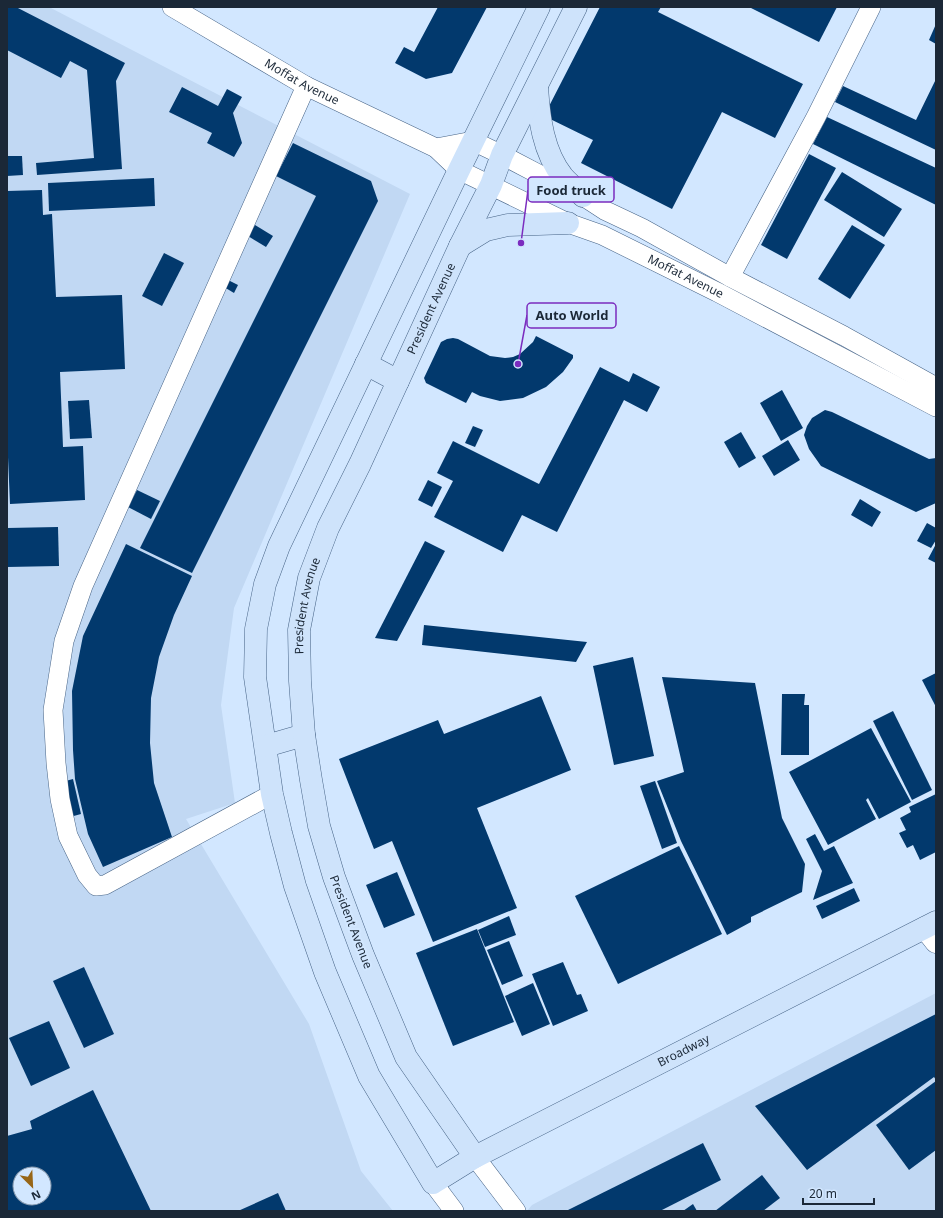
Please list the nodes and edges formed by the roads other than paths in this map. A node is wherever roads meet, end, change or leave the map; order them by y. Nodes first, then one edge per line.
1 (172, 7) edge
2 (539, 7) edge
3 (576, 7) edge
4 (871, 7) edge
5 (306, 86) junction
6 (537, 86) junction
7 (473, 141) junction
8 (436, 148) junction
9 (502, 155) junction
10 (459, 170) junction
11 (491, 185) junction
12 (584, 196) junction
13 (568, 223) junction
14 (460, 246) junction
15 (730, 277) junction
16 (366, 364) junction
17 (398, 381) junction
18 (936, 387) edge
19 (936, 407) edge
20 (304, 735) junction
21 (266, 746) junction
22 (272, 794) junction
23 (932, 931) edge
24 (475, 1157) junction
25 (433, 1183) junction
26 (454, 1211) edge
27 (516, 1211) edge

1 - 5 street, Moffat Avenue
2 - 7 main road
3 - 6 main road, President Avenue
4 - 15 street
5 - 8 street, Moffat Avenue
5 - 22 street
6 - 9 main road, President Avenue
6 - 12 main road
7 - 8 street
7 - 9 street, Moffat Avenue
7 - 10 main road
8 - 10 street, Moffat Avenue
9 - 11 main road, President Avenue
9 - 12 street, Moffat Avenue
10 - 11 street, Moffat Avenue
10 - 16 main road
11 - 13 street, Moffat Avenue
11 - 14 main road, President Avenue
12 - 15 street, Moffat Avenue
13 - 14 main road
13 - 19 street, Moffat Avenue
14 - 17 main road, President Avenue
15 - 18 street, Moffat Avenue
16 - 17 main road
16 - 21 main road
17 - 20 main road, President Avenue
20 - 21 main road
20 - 24 main road, President Avenue
21 - 22 main road
22 - 25 main road
23 - 24 main road, Broadway
24 - 25 main road, Broadway
24 - 27 street, President Avenue
25 - 26 street

